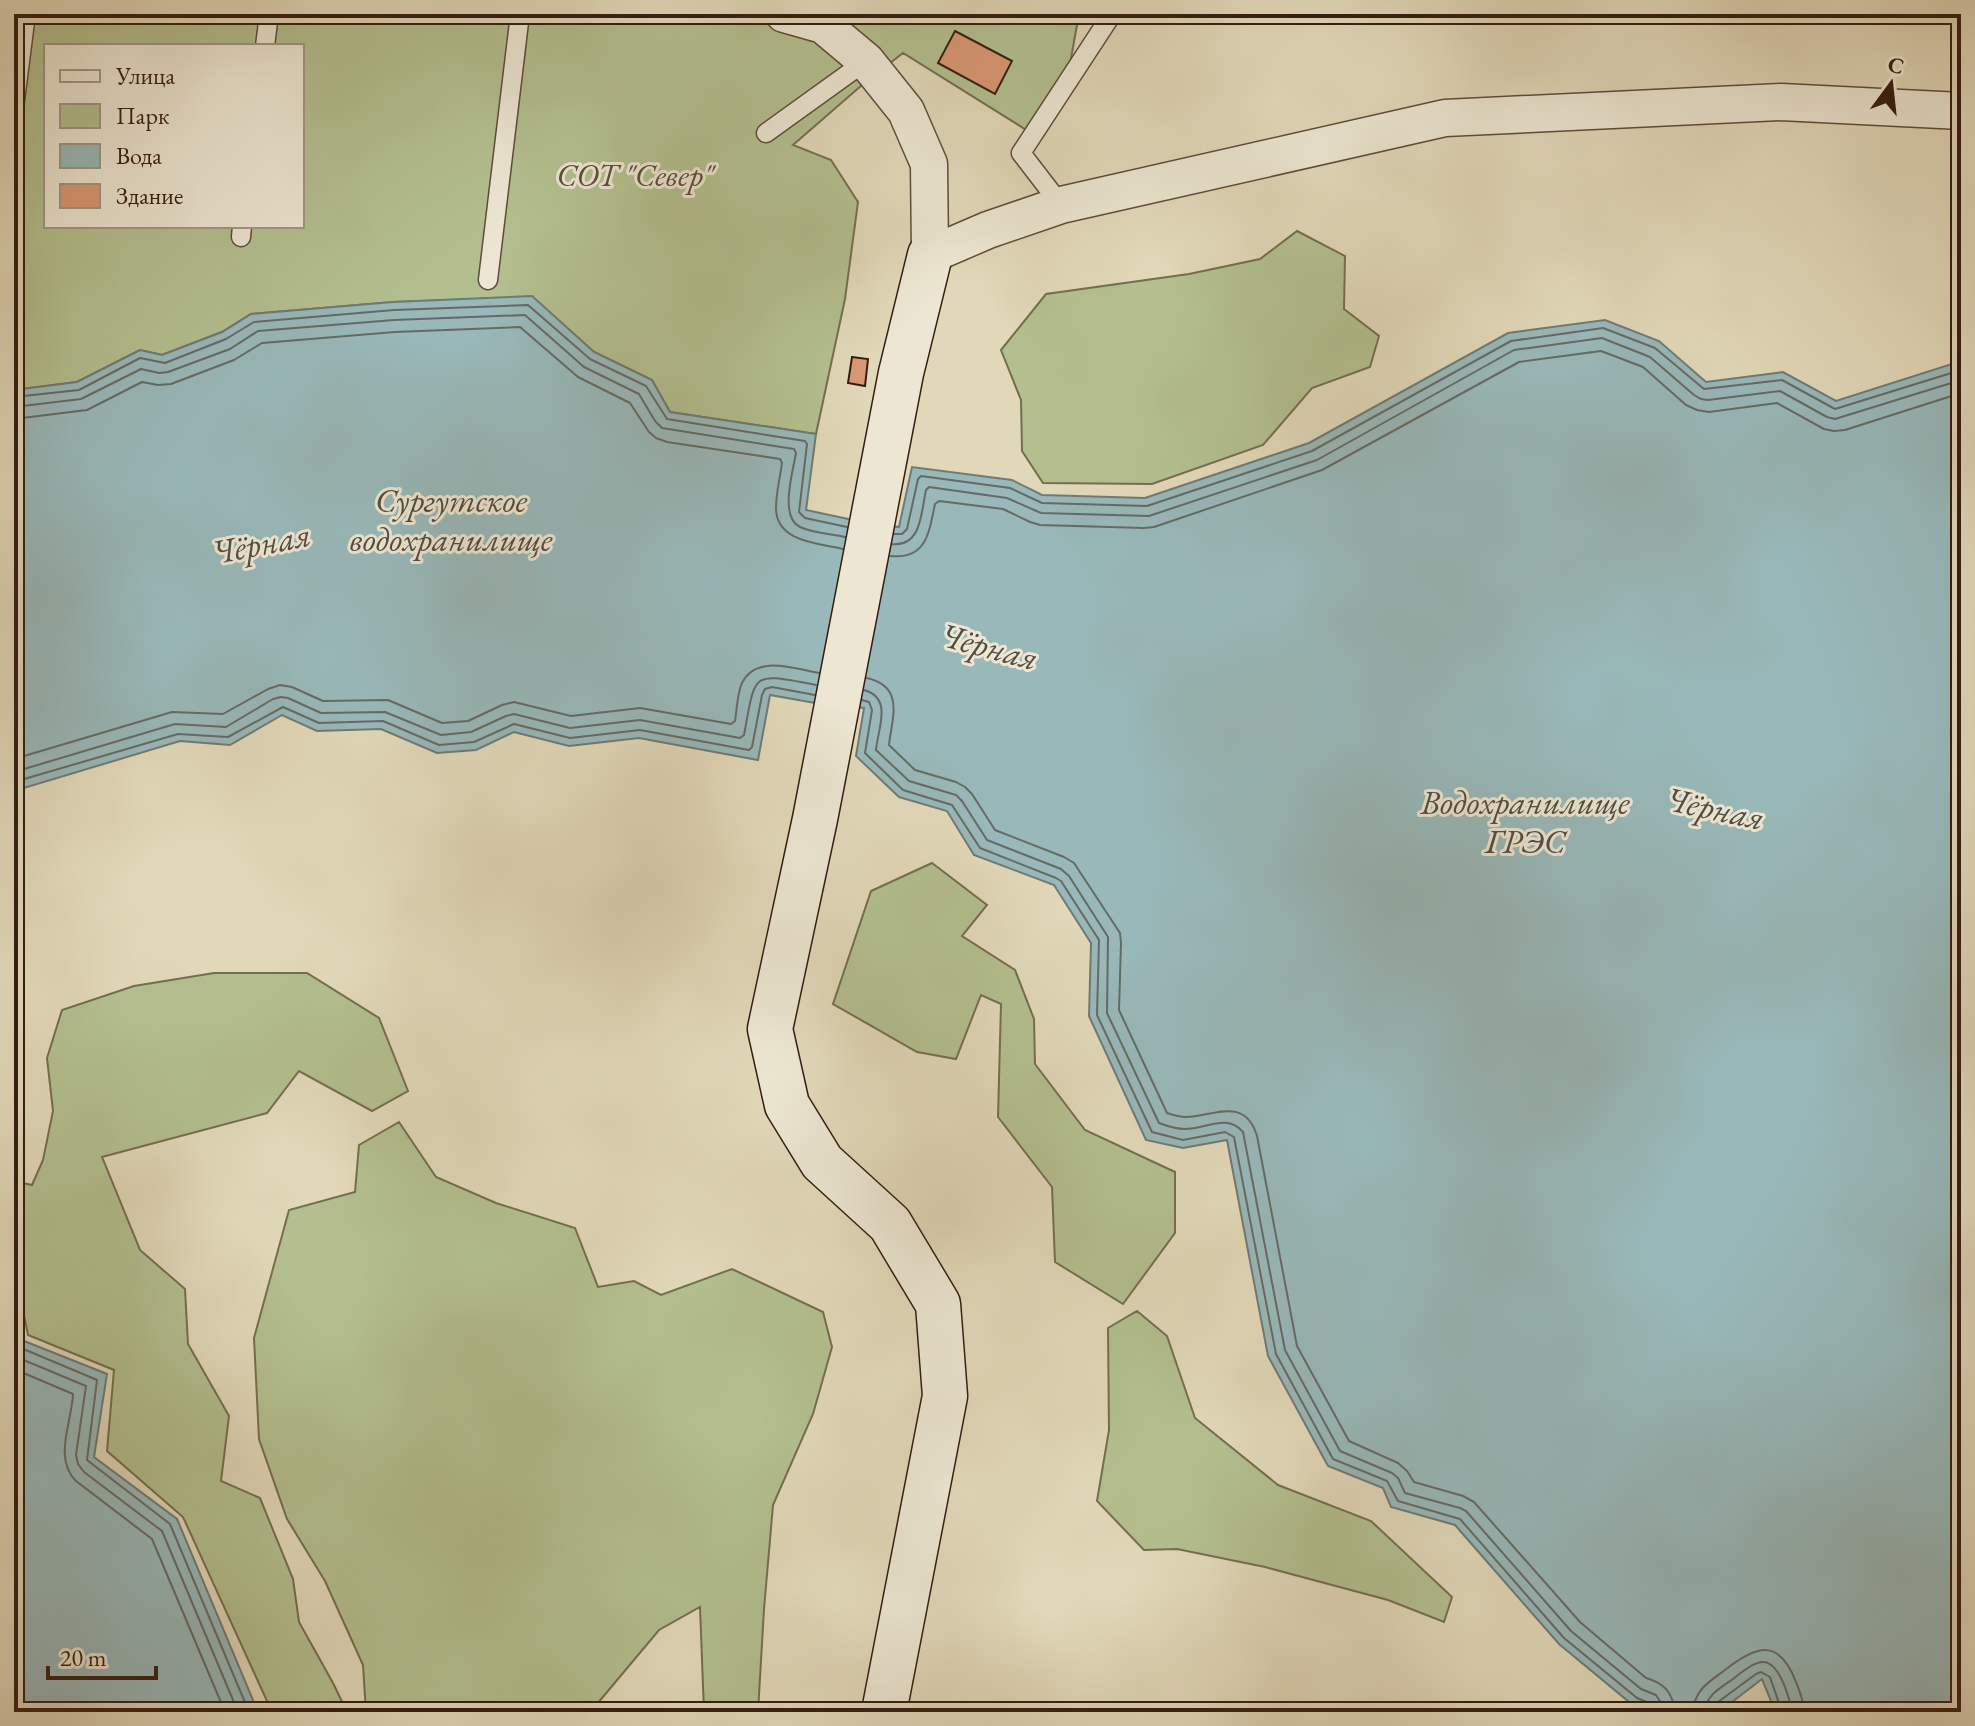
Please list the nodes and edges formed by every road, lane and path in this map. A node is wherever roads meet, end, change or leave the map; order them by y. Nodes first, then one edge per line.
1 (26, 14) edge
2 (269, 14) edge
3 (520, 14) edge
4 (784, 14) edge
5 (1112, 14) edge
6 (265, 44) edge
7 (866, 61) junction
8 (14, 108) edge
9 (1961, 111) edge
10 (766, 133) dead end
11 (1061, 205) junction
12 (930, 255) junction
13 (488, 280) dead end
14 (884, 1712) edge

1 - 8 lane
2 - 6 lane
3 - 13 lane
4 - 7 street
5 - 11 lane
7 - 10 lane
7 - 12 street
9 - 11 street
11 - 12 street
12 - 14 street

